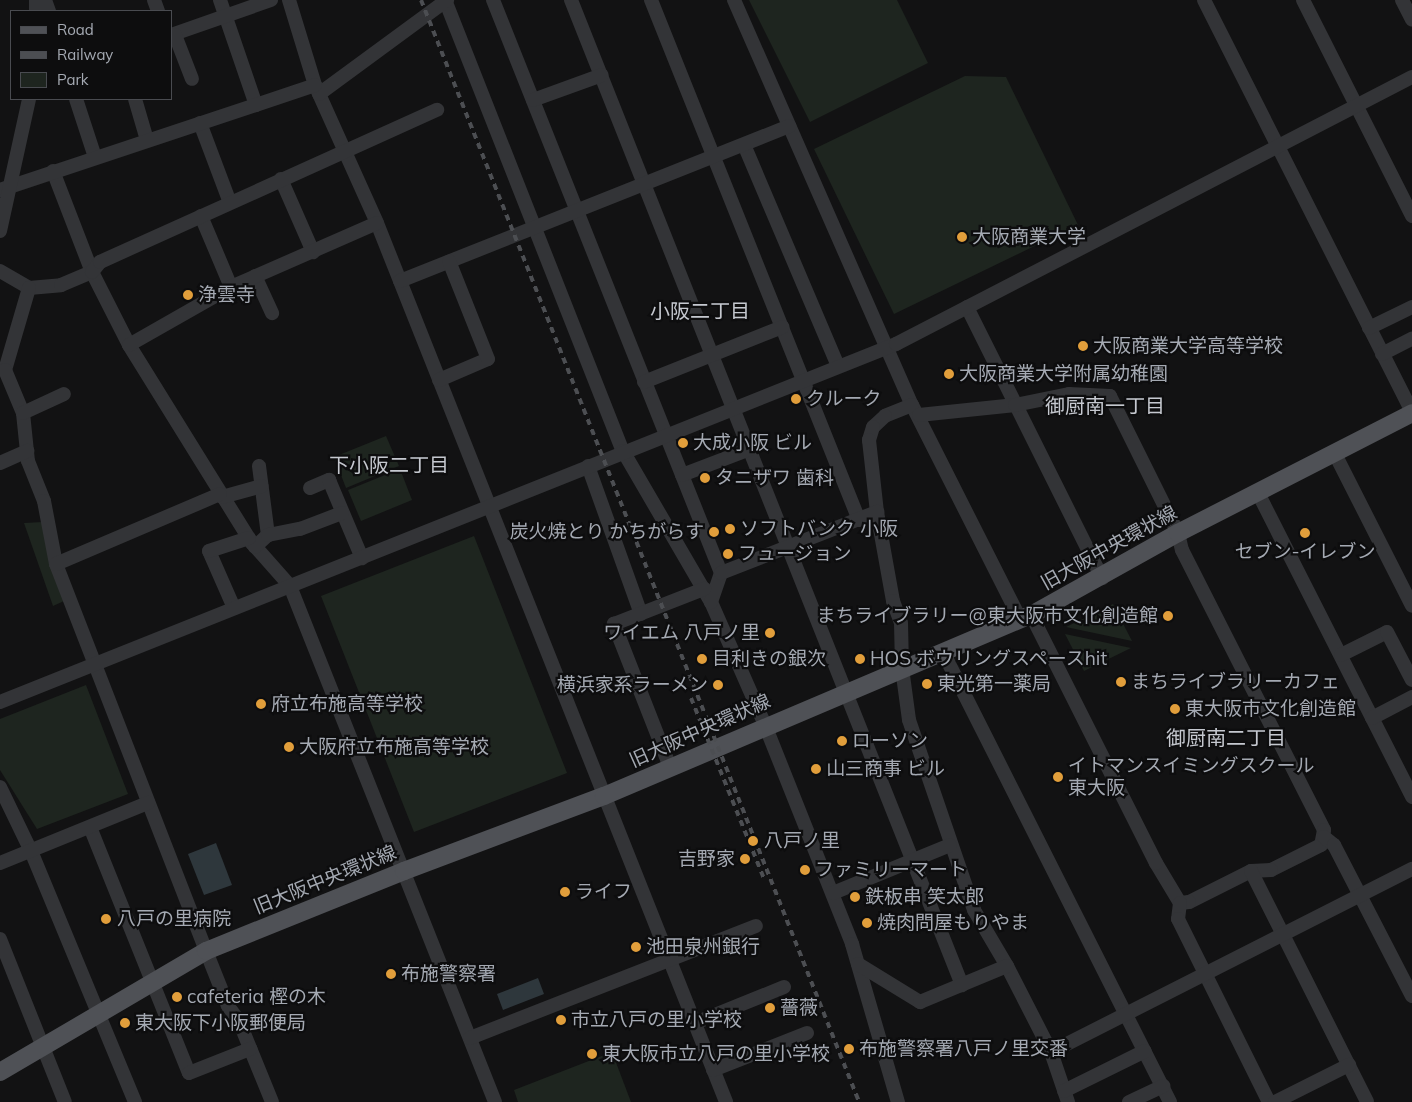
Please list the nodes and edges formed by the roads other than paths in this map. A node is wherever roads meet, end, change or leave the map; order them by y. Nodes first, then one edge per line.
1 (220, 0) edge
2 (271, 0) edge
3 (288, 0) edge
4 (446, 0) edge
5 (493, 0) edge
6 (571, 0) edge
7 (651, 0) edge
8 (734, 0) edge
9 (1204, 0) edge
10 (1303, 0) edge
11 (1402, 0) edge
12 (226, 16) junction
13 (1412, 20) edge
14 (173, 35) edge
15 (602, 75) junction
16 (1412, 77) edge
17 (192, 79) dead end
18 (317, 90) junction
19 (29, 100) edge
20 (76, 100) edge
21 (135, 100) edge
22 (532, 100) junction
23 (256, 104) junction
24 (1356, 107) junction
25 (437, 110) dead end
26 (200, 123) junction
27 (790, 126) junction
28 (148, 140) junction
29 (745, 146) junction
30 (1277, 147) junction
31 (344, 150) junction
32 (95, 157) junction
33 (714, 157) junction
34 (53, 171) junction
35 (280, 179) junction
36 (646, 184) junction
37 (5, 188) edge
38 (230, 203) junction
39 (576, 210) junction
40 (201, 216) junction
41 (1412, 216) edge
42 (377, 223) junction
43 (536, 227) junction
44 (0, 232) edge
45 (313, 252) junction
46 (449, 261) junction
47 (0, 271) edge
48 (92, 272) junction
49 (255, 276) junction
50 (400, 281) junction
51 (231, 287) junction
52 (30, 288) junction
53 (967, 307) junction
54 (1412, 307) edge
55 (272, 313) dead end
56 (782, 327) junction
57 (1369, 328) junction
58 (1412, 339) edge
59 (129, 345) junction
60 (886, 347) junction
61 (1382, 354) junction
62 (714, 355) junction
63 (838, 366) junction
64 (439, 380) junction
65 (803, 381) junction
66 (644, 382) junction
67 (64, 394) dead end
68 (1015, 405) junction
69 (734, 408) junction
70 (915, 410) junction
71 (1412, 412) edge
72 (23, 413) junction
73 (665, 436) junction
74 (750, 449) junction
75 (27, 451) junction
76 (623, 451) junction
77 (1335, 454) junction
78 (0, 463) edge
79 (259, 466) dead end
80 (588, 466) junction
81 (682, 475) junction
82 (262, 486) junction
83 (310, 488) dead end
84 (1258, 493) junction
85 (221, 496) junction
86 (489, 506) junction
87 (877, 512) junction
88 (342, 513) junction
89 (859, 520) junction
90 (1178, 533) junction
91 (268, 535) junction
92 (252, 543) junction
93 (789, 547) junction
94 (362, 558) junction
95 (56, 564) junction
96 (721, 573) junction
97 (1102, 578) junction
98 (290, 586) junction
99 (704, 589) junction
100 (711, 602) junction
101 (1412, 606) edge
102 (234, 608) junction
103 (641, 614) junction
104 (1025, 617) junction
105 (943, 652) junction
106 (1341, 655) junction
107 (93, 664) junction
108 (902, 668) junction
109 (1412, 680) edge
110 (848, 692) junction
111 (1412, 697) edge
112 (0, 702) edge
113 (1372, 718) junction
114 (765, 725) junction
115 (670, 767) junction
116 (0, 789) edge
117 (604, 796) junction
118 (1412, 797) edge
119 (148, 803) junction
120 (90, 827) junction
121 (1324, 837) junction
122 (950, 845) junction
123 (31, 851) junction
124 (912, 860) junction
125 (0, 863) edge
126 (1412, 869) edge
127 (404, 871) junction
128 (1251, 871) junction
129 (833, 893) junction
130 (1360, 896) junction
131 (1180, 903) junction
132 (756, 926) dead end
133 (1282, 935) junction
134 (1, 946) edge
135 (206, 951) junction
136 (669, 960) junction
137 (858, 964) junction
138 (1008, 966) junction
139 (1205, 974) junction
140 (152, 984) junction
141 (962, 985) junction
142 (784, 988) dead end
143 (1412, 996) edge
144 (1126, 1013) junction
145 (100, 1017) junction
146 (695, 1023) junction
147 (807, 1033) dead end
148 (470, 1038) junction
149 (42, 1046) junction
150 (250, 1049) junction
151 (1051, 1052) junction
152 (1146, 1052) junction
153 (1348, 1065) junction
154 (713, 1070) junction
155 (0, 1072) edge
156 (1162, 1086) junction
157 (1066, 1097) edge
158 (65, 1102) edge
159 (135, 1102) edge
160 (272, 1102) edge
161 (496, 1102) edge
162 (726, 1102) edge
163 (898, 1102) edge
164 (1129, 1102) edge
165 (1170, 1102) edge
166 (1269, 1102) edge
167 (1275, 1102) edge
168 (1367, 1102) edge

1 - 12 street
2 - 12 street
3 - 18 street
4 - 18 street
4 - 43 street
5 - 22 street
6 - 15 street
7 - 33 street
8 - 27 street
9 - 30 street
10 - 24 street
11 - 13 street
12 - 14 street
12 - 23 street
14 - 17 street
15 - 22 street
15 - 36 street
16 - 24 street
18 - 23 street
18 - 31 street
19 - 37 street
20 - 32 street
21 - 28 street
22 - 39 street
23 - 26 street
24 - 30 street
24 - 41 street
25 - 31 street
26 - 28 street
26 - 38 street
27 - 29 street
27 - 60 street
28 - 32 street
29 - 33 street
29 - 63 street
30 - 53 street
30 - 57 street
31 - 35 street
31 - 42 street
32 - 34 street
33 - 36 street
33 - 56 street
34 - 37 street
34 - 48 street
35 - 38 street
35 - 45 street
36 - 39 street
36 - 62 street
37 - 44 street
38 - 40 street
39 - 43 street
39 - 66 street
40 - 48 street
40 - 51 street
42 - 45 street
42 - 50 street
43 - 46 street
43 - 76 street
45 - 49 street
46 - 50 street
46 - 64 street
47 - 52 street
48 - 52 street
48 - 59 street
49 - 51 street
49 - 55 street
50 - 64 street
51 - 59 street
52 - 72 street
53 - 60 street
53 - 68 street
54 - 57 street
56 - 62 street
56 - 65 street
57 - 61 street
58 - 61 street
59 - 85 street
60 - 63 street
60 - 70 street
61 - 71 street
62 - 66 street
62 - 69 street
63 - 65 street
64 - 86 street
65 - 69 street
65 - 89 street
66 - 73 street
67 - 72 street
68 - 70 street
68 - 90 street
68 - 97 street
69 - 73 street
69 - 74 street
70 - 87 street
70 - 104 street
71 - 77 main road, 旧大阪中央環状線
72 - 75 street
73 - 76 street
73 - 81 street
74 - 81 street
74 - 93 street
75 - 78 street
75 - 95 street
76 - 80 street
76 - 99 street
77 - 84 main road, 旧大阪中央環状線
77 - 101 street
79 - 82 street
80 - 86 street
80 - 103 street
81 - 96 street
82 - 85 street
82 - 91 street
83 - 88 street
84 - 90 main road, 旧大阪中央環状線
84 - 106 street
85 - 92 street
85 - 95 street
86 - 94 street
86 - 117 street
87 - 89 street
87 - 108 street
88 - 91 street
88 - 94 street
89 - 93 street
90 - 97 main road, 旧大阪中央環状線
90 - 121 street
91 - 92 street
92 - 98 street
92 - 102 street
93 - 96 street
93 - 110 street
94 - 98 street
95 - 107 street
96 - 100 street
97 - 104 main road, 旧大阪中央環状線
98 - 102 street
98 - 127 street
99 - 100 street
99 - 103 street
100 - 114 street
102 - 107 street
103 - 115 street
104 - 105 main road, 旧大阪中央環状線
104 - 131 street
105 - 108 main road, 旧大阪中央環状線
105 - 144 street
106 - 109 street
106 - 113 street
107 - 112 street
107 - 119 street
108 - 110 main road, 旧大阪中央環状線
108 - 122 street
110 - 114 main road, 旧大阪中央環状線
110 - 124 street
111 - 113 street
113 - 118 street
114 - 115 main road, 旧大阪中央環状線
114 - 129 street
115 - 117 main road, 旧大阪中央環状線
116 - 123 street
117 - 127 main road, 旧大阪中央環状線
117 - 136 street
119 - 120 street
119 - 135 street
120 - 123 street
120 - 140 street
121 - 128 street
121 - 130 street
122 - 124 street
122 - 138 street
123 - 125 street
123 - 145 street
124 - 129 street
124 - 141 street
126 - 130 street
127 - 135 main road, 旧大阪中央環状線
127 - 148 street
128 - 131 street
128 - 133 street
129 - 137 street
130 - 133 street
130 - 143 street
131 - 139 street
132 - 136 street
133 - 139 street
133 - 153 street
134 - 149 street
135 - 140 main road, 旧大阪中央環状線
135 - 150 street
136 - 146 street
136 - 148 street
137 - 141 street
137 - 163 street
138 - 141 street
138 - 151 street
139 - 144 street
139 - 166 street
140 - 145 main road, 旧大阪中央環状線
140 - 150 street
142 - 146 street
144 - 151 street
144 - 152 street
145 - 149 main road, 旧大阪中央環状線
145 - 159 street
146 - 154 street
147 - 154 street
148 - 161 street
149 - 155 main road, 旧大阪中央環状線
149 - 158 street
150 - 160 street
151 - 157 street
152 - 156 street
152 - 157 street
153 - 167 street
153 - 168 street
154 - 162 street
156 - 164 street
156 - 165 street

